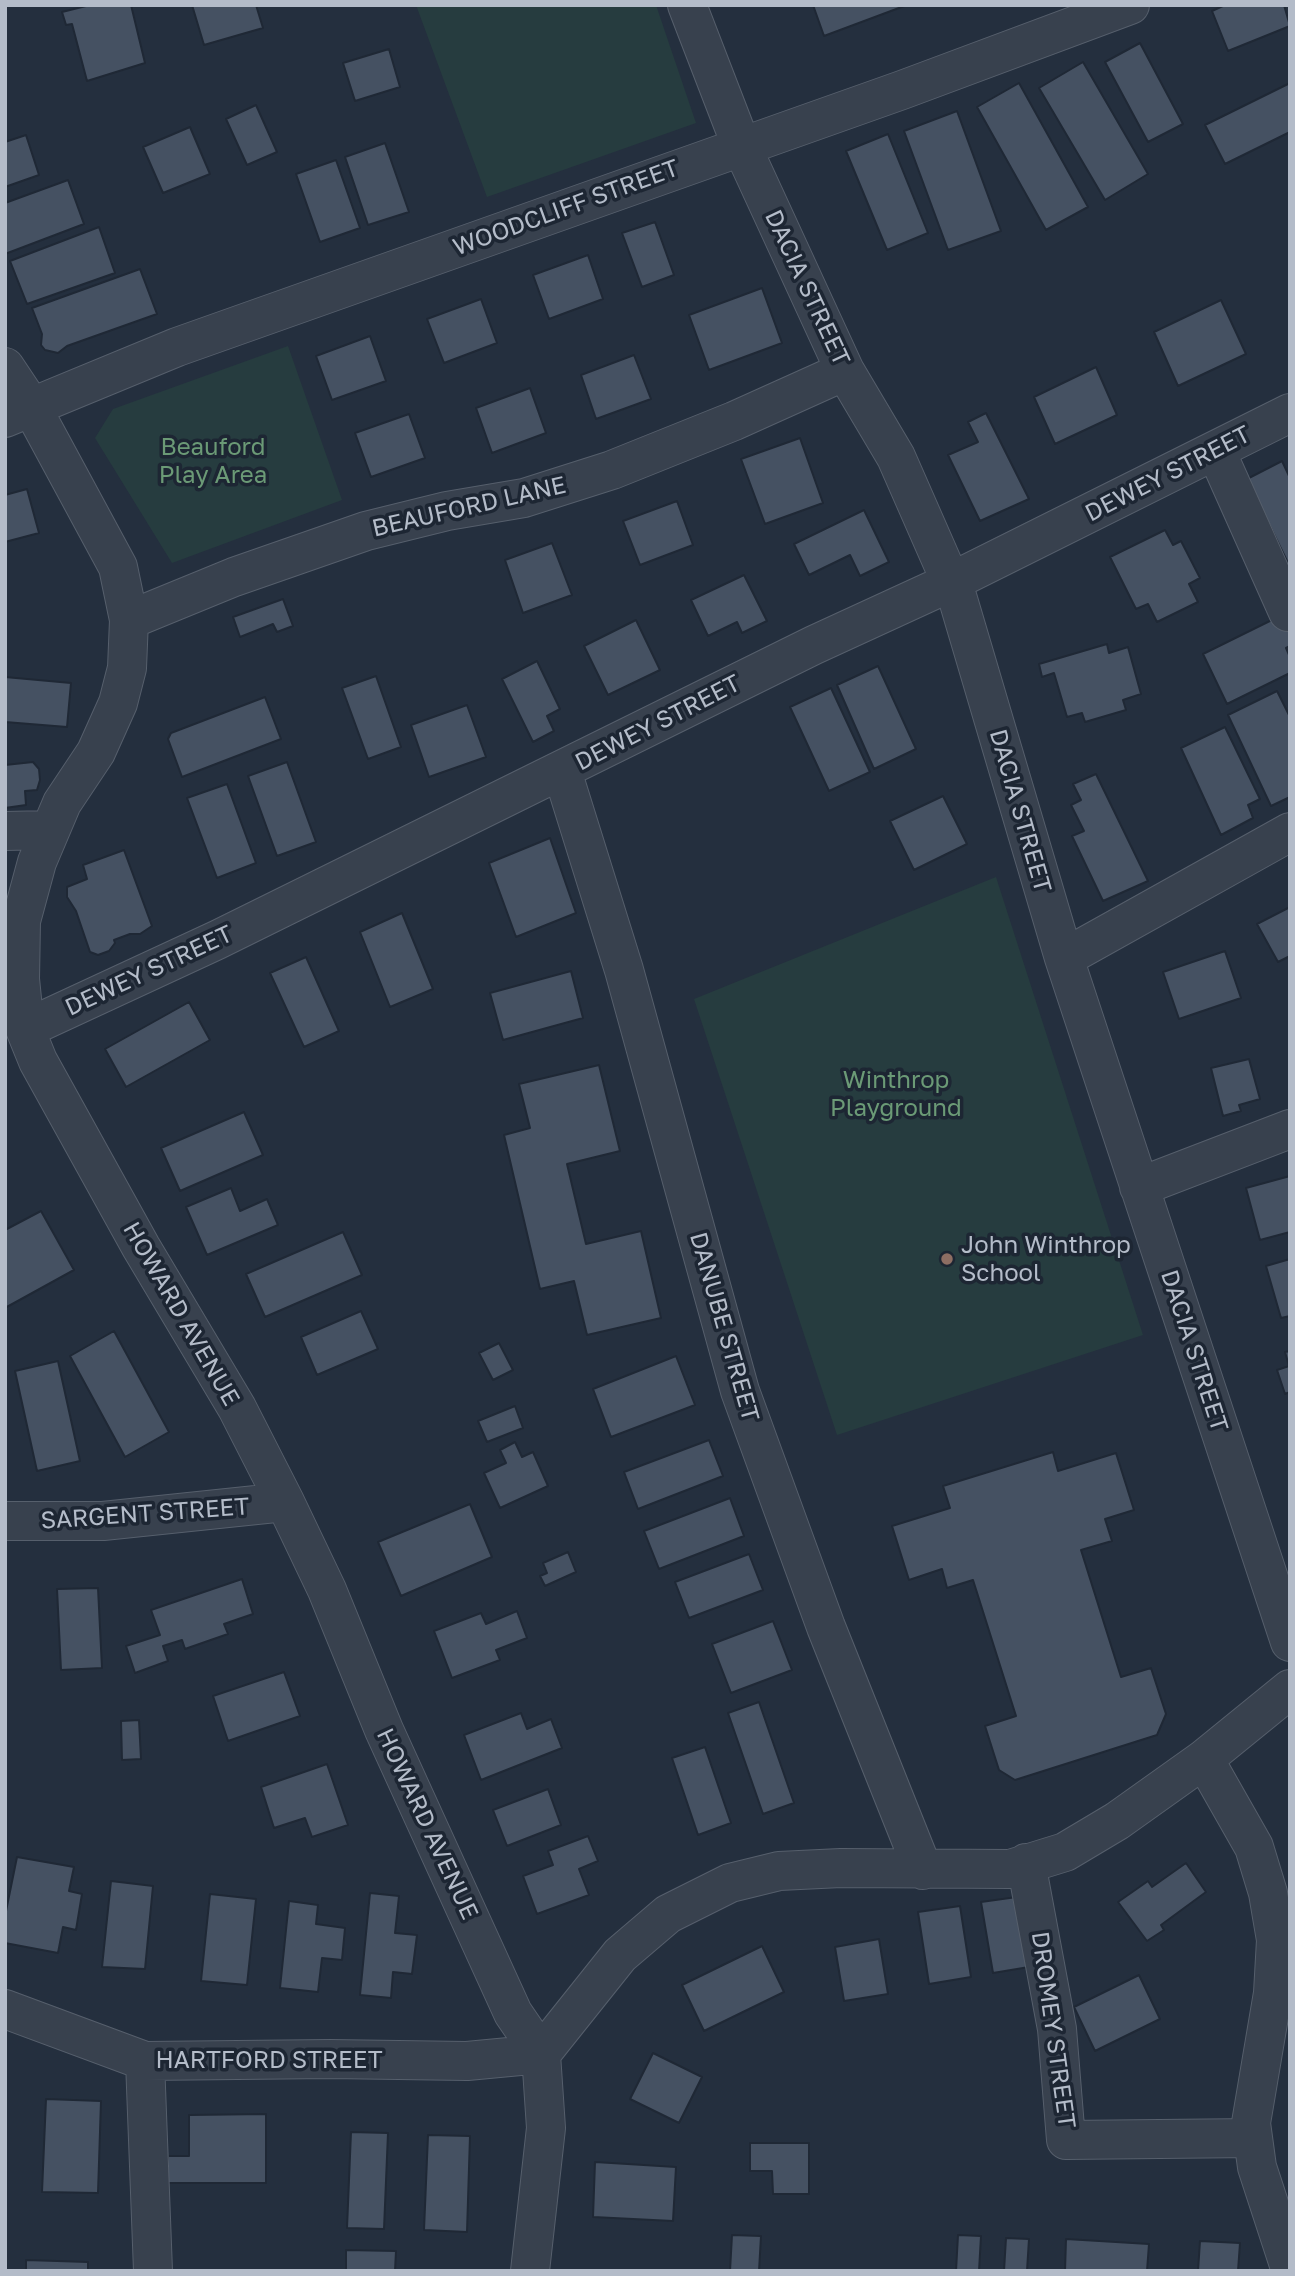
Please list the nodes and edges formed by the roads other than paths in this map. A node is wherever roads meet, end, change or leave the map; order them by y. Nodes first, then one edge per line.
1 (687, 5) edge
2 (1130, 5) edge
3 (741, 145) junction
4 (5, 367) edge
5 (845, 371) junction
6 (18, 412) edge
7 (1290, 413) edge
8 (1216, 451) junction
9 (951, 582) junction
10 (1288, 612) dead end
11 (129, 620) junction
12 (562, 771) junction
13 (50, 830) junction
14 (5, 831) edge
15 (1290, 832) edge
16 (1064, 958) junction
17 (25, 1029) junction
18 (1290, 1129) edge
19 (1139, 1187) junction
20 (285, 1502) junction
21 (5, 1521) edge
22 (1290, 1642) edge
23 (1290, 1689) edge
24 (1204, 1759) junction
25 (1026, 1863) junction
26 (923, 1870) junction
27 (5, 2009) edge
28 (541, 2054) junction
29 (145, 2061) junction
30 (1253, 2138) junction
31 (1290, 2268) edge
32 (153, 2271) edge
33 (530, 2271) edge

1 - 3 street, DACIA STREET
2 - 3 street, WOODCLIFF STREET
3 - 5 street, DACIA STREET
3 - 6 street, WOODCLIFF STREET
4 - 6 street, HOWARD AVENUE
5 - 9 street, DACIA STREET
5 - 11 street, BEAUFORD LANE
6 - 11 street, HOWARD AVENUE
7 - 8 street, DEWEY STREET
8 - 9 street, DEWEY STREET
8 - 10 street
9 - 12 street, DEWEY STREET
9 - 16 street, DACIA STREET
11 - 13 street, HOWARD AVENUE
12 - 17 street, DEWEY STREET
12 - 26 street, DANUBE STREET
13 - 14 street
13 - 17 street, HOWARD AVENUE
15 - 16 street
16 - 19 street, DACIA STREET
17 - 20 street, HOWARD AVENUE
18 - 19 street
19 - 22 street, DACIA STREET
20 - 21 street, SARGENT STREET
20 - 28 street, HOWARD AVENUE
23 - 24 street
24 - 25 street
24 - 30 street
25 - 26 street
25 - 30 street, DROMEY STREET
26 - 28 street
27 - 29 street, HARTFORD STREET
28 - 29 street, HARTFORD STREET
28 - 33 street
29 - 32 street
30 - 31 street

